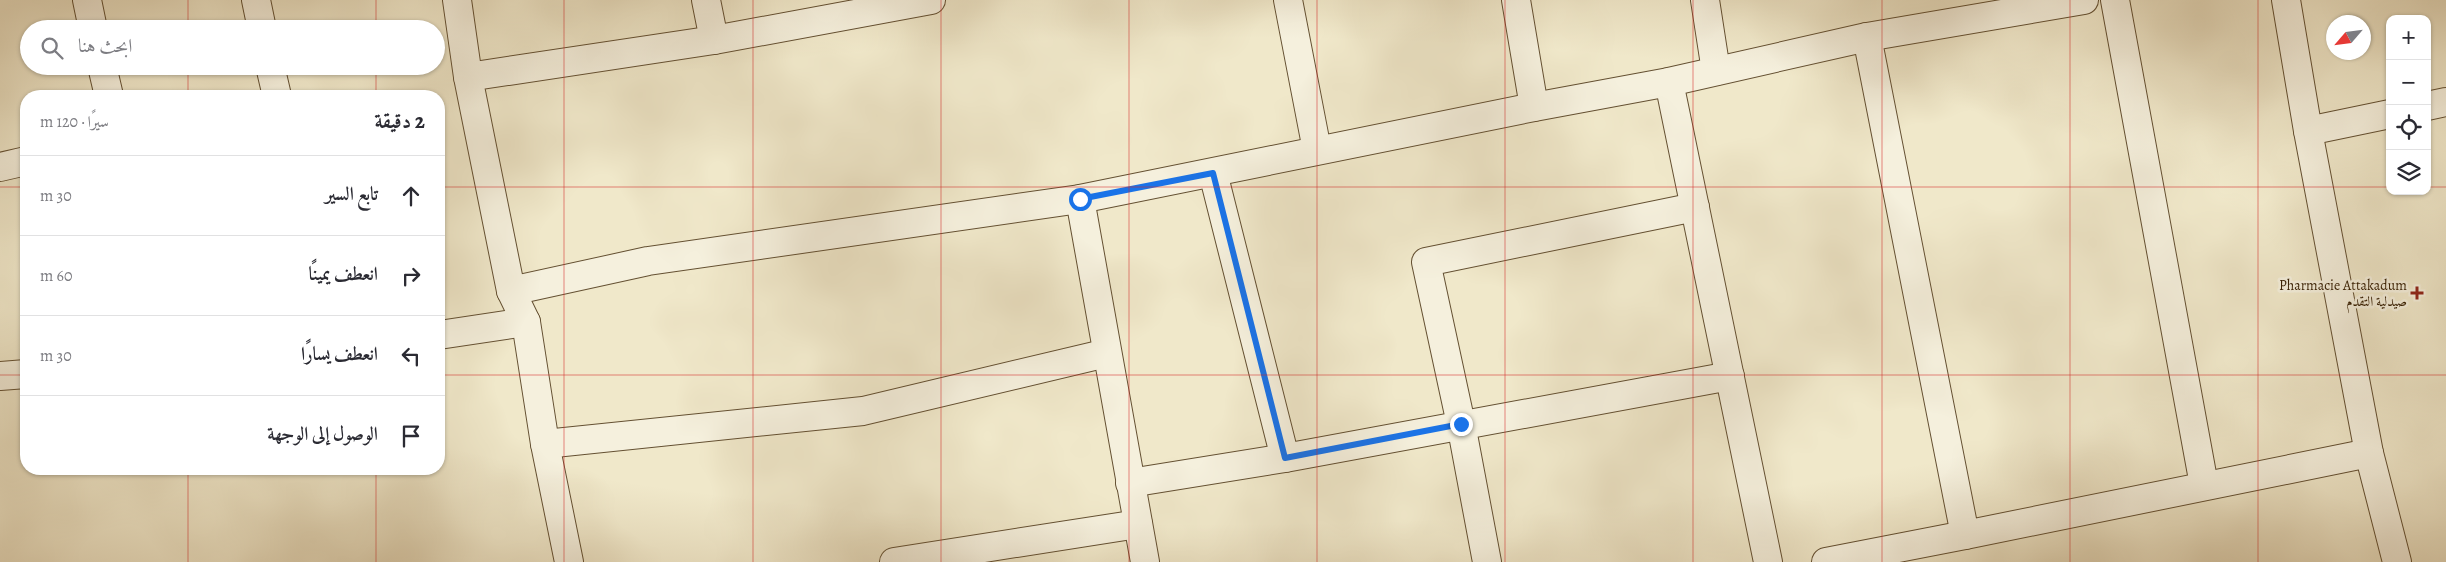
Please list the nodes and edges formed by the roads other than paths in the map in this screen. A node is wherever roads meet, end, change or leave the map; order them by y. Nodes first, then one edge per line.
1 (87, 0) edge
2 (256, 0) edge
3 (457, 0) edge
4 (706, 0) edge
5 (931, 0) edge
6 (1288, 0) edge
7 (1516, 0) edge
8 (1704, 0) edge
9 (2084, 0) edge
10 (2115, 0) edge
11 (2286, 0) edge
12 (91, 20) edge
13 (260, 20) edge
14 (1867, 38) junction
15 (714, 40) junction
16 (1716, 71) junction
17 (104, 75) edge
18 (272, 75) edge
19 (468, 77) junction
20 (1669, 82) junction
21 (108, 90) edge
22 (275, 90) edge
23 (2446, 102) edge
24 (2431, 105) edge
25 (1534, 107) junction
26 (2386, 115) edge
27 (2308, 131) junction
28 (1317, 150) junction
29 (20, 162) edge
30 (0, 167) edge
31 (1213, 173) junction
32 (1080, 199) junction
33 (1695, 207) junction
34 (511, 291) junction
35 (526, 322) junction
36 (445, 335) edge
37 (1107, 353) junction
38 (20, 374) edge
39 (0, 376) edge
40 (1730, 376) junction
41 (1461, 424) junction
42 (545, 444) junction
43 (2369, 453) junction
44 (1285, 458) junction
45 (1130, 483) junction
46 (2204, 485) junction
47 (1138, 524) junction
48 (1964, 535) junction
49 (569, 562) edge
50 (894, 562) edge
51 (1144, 562) edge
52 (1486, 562) edge
53 (1768, 562) edge
54 (1826, 562) edge
55 (2397, 562) edge

1 - 12 street
2 - 13 street
3 - 19 street
4 - 15 street
5 - 15 street
6 - 28 street
7 - 25 street
8 - 16 street
9 - 14 street
10 - 46 street
11 - 27 street
14 - 16 street
14 - 48 street
15 - 19 street
16 - 20 street
17 - 21 street
18 - 22 street
19 - 34 street
20 - 25 street
20 - 33 street
23 - 24 street
25 - 28 street
26 - 27 street
27 - 43 street
28 - 31 street
29 - 30 street
31 - 32 street
31 - 44 street
32 - 34 street
32 - 37 street
33 - 40 street
33 - 41 street
34 - 35 street
35 - 36 street
35 - 42 street
37 - 42 street
37 - 45 street
38 - 39 street
40 - 41 street
40 - 53 street
41 - 44 street
41 - 52 street
42 - 49 street
43 - 46 street
43 - 55 street
44 - 45 street
45 - 47 street
46 - 48 street
47 - 50 street
47 - 51 street
48 - 54 street

